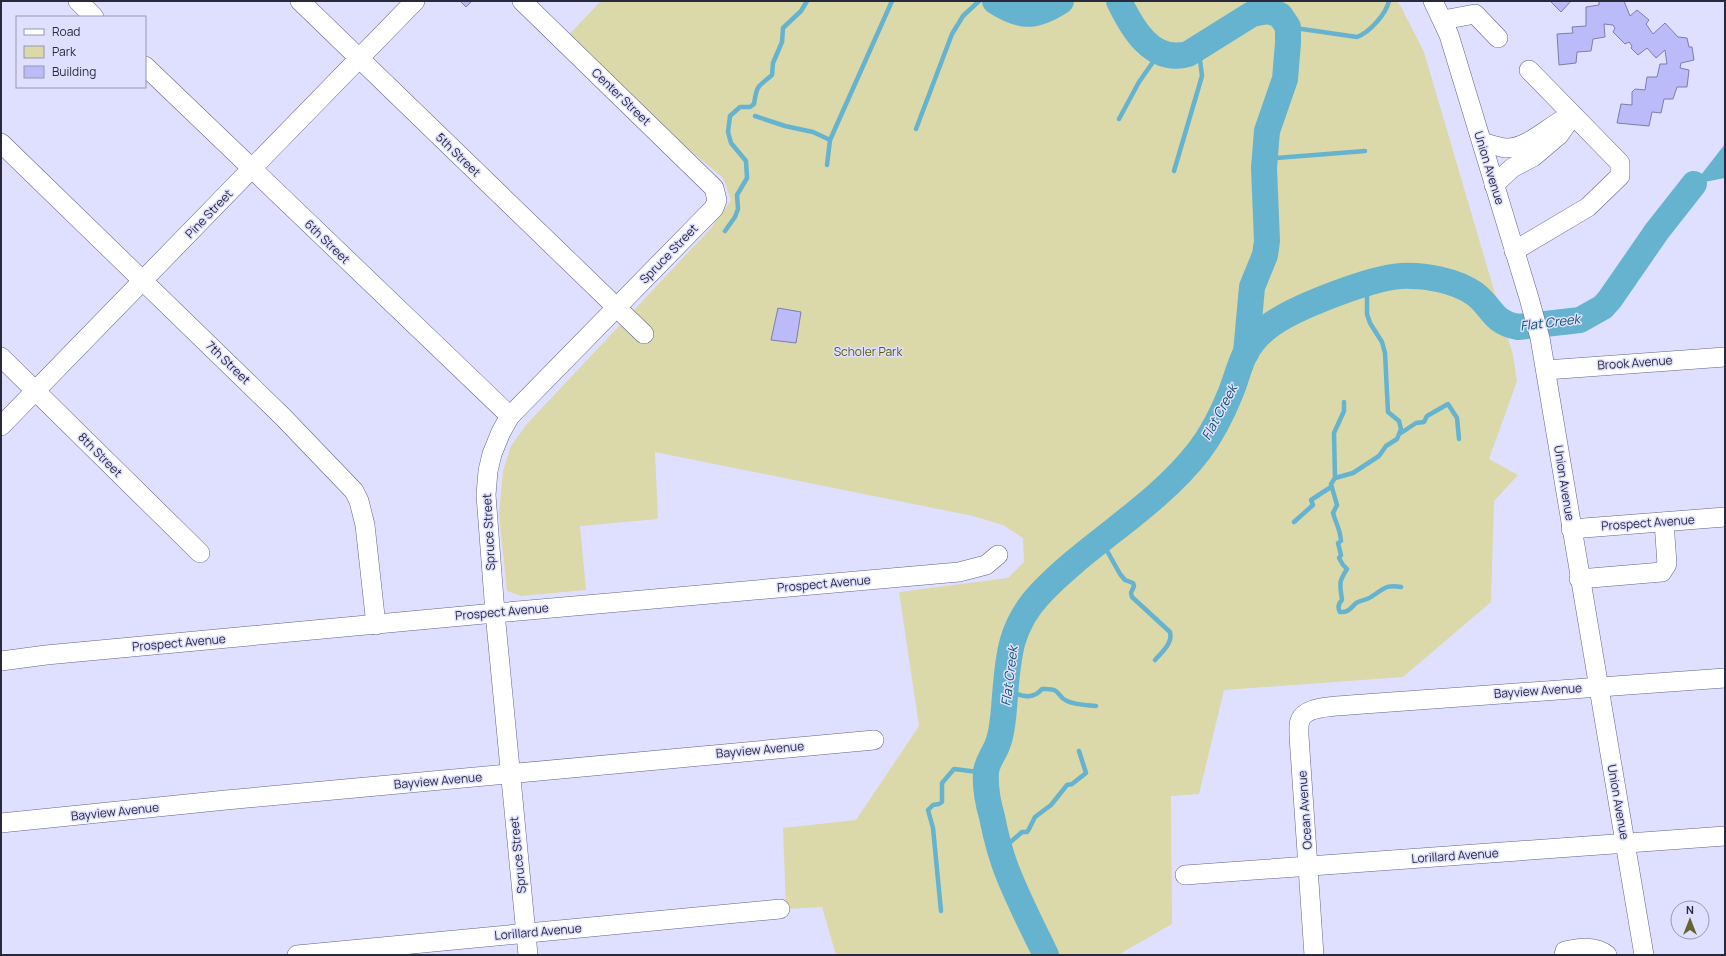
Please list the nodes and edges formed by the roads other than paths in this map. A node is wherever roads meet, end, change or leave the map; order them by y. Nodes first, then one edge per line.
1 (78, 1) edge
2 (300, 1) edge
3 (415, 1) edge
4 (522, 1) edge
5 (1433, 1) edge
6 (93, 16) edge
7 (1443, 20) junction
8 (1498, 38) dead end
9 (359, 59) junction
10 (146, 67) edge
11 (1529, 70) dead end
12 (1573, 115) junction
13 (1482, 142) junction
14 (1, 143) edge
15 (252, 170) junction
16 (1494, 185) junction
17 (717, 196) joint
18 (1514, 251) junction
19 (144, 281) junction
20 (616, 308) junction
21 (644, 334) dead end
22 (1, 357) edge
23 (1725, 357) edge
24 (1544, 363) junction
25 (36, 392) junction
26 (510, 416) junction
27 (1, 426) edge
28 (1725, 518) edge
29 (1664, 522) junction
30 (1571, 529) junction
31 (200, 553) dead end
32 (998, 555) dead end
33 (1579, 579) junction
34 (495, 613) junction
35 (376, 624) junction
36 (1, 661) edge
37 (1725, 678) edge
38 (1597, 687) junction
39 (1350, 705) joint
40 (874, 740) dead end
41 (510, 774) junction
42 (1, 823) edge
43 (1725, 836) edge
44 (1625, 843) junction
45 (1309, 867) junction
46 (1185, 875) dead end
47 (780, 909) dead end
48 (526, 933) junction
49 (297, 955) edge
50 (528, 955) edge
51 (1314, 955) edge
52 (1564, 955) edge
53 (1607, 955) edge
54 (1644, 955) edge

1 - 6 street
2 - 9 street, 5th Street
3 - 9 street, Pine Street
4 - 17 street, Center Street
5 - 7 street, Union Avenue
7 - 8 street
7 - 13 street, Union Avenue
9 - 15 street, Pine Street
9 - 20 street, 5th Street
10 - 15 street, 6th Street
11 - 12 street
12 - 13 street
12 - 16 street
12 - 18 street
13 - 16 street, Union Avenue
14 - 19 street, 7th Street
15 - 19 street, Pine Street
15 - 26 street, 6th Street
16 - 18 street, Union Avenue
17 - 20 street, Spruce Street
18 - 24 street, Union Avenue
19 - 25 street, Pine Street
19 - 35 street, 7th Street
20 - 21 street, 5th Street
20 - 26 street, Spruce Street
22 - 25 street, 8th Street
23 - 24 street, Brook Avenue
24 - 30 street, Union Avenue
25 - 27 street, Pine Street
25 - 31 street, 8th Street
26 - 34 street, Spruce Street
28 - 29 street, Prospect Avenue
29 - 30 street, Prospect Avenue
29 - 33 street
30 - 33 street, Union Avenue
32 - 34 street, Prospect Avenue
33 - 38 street, Union Avenue
34 - 35 street, Prospect Avenue
34 - 41 street, Spruce Street
35 - 36 street, Prospect Avenue
37 - 38 street, Bayview Avenue
38 - 39 street, Bayview Avenue
38 - 44 street, Union Avenue
39 - 45 street, Ocean Avenue
40 - 41 street, Bayview Avenue
41 - 42 street, Bayview Avenue
41 - 48 street, Spruce Street
43 - 44 street, Lorillard Avenue
44 - 45 street, Lorillard Avenue
44 - 54 street, Union Avenue
45 - 46 street, Lorillard Avenue
45 - 51 street, Ocean Avenue
47 - 48 street, Lorillard Avenue
48 - 49 street, Lorillard Avenue
48 - 50 street, Spruce Street
52 - 53 street

